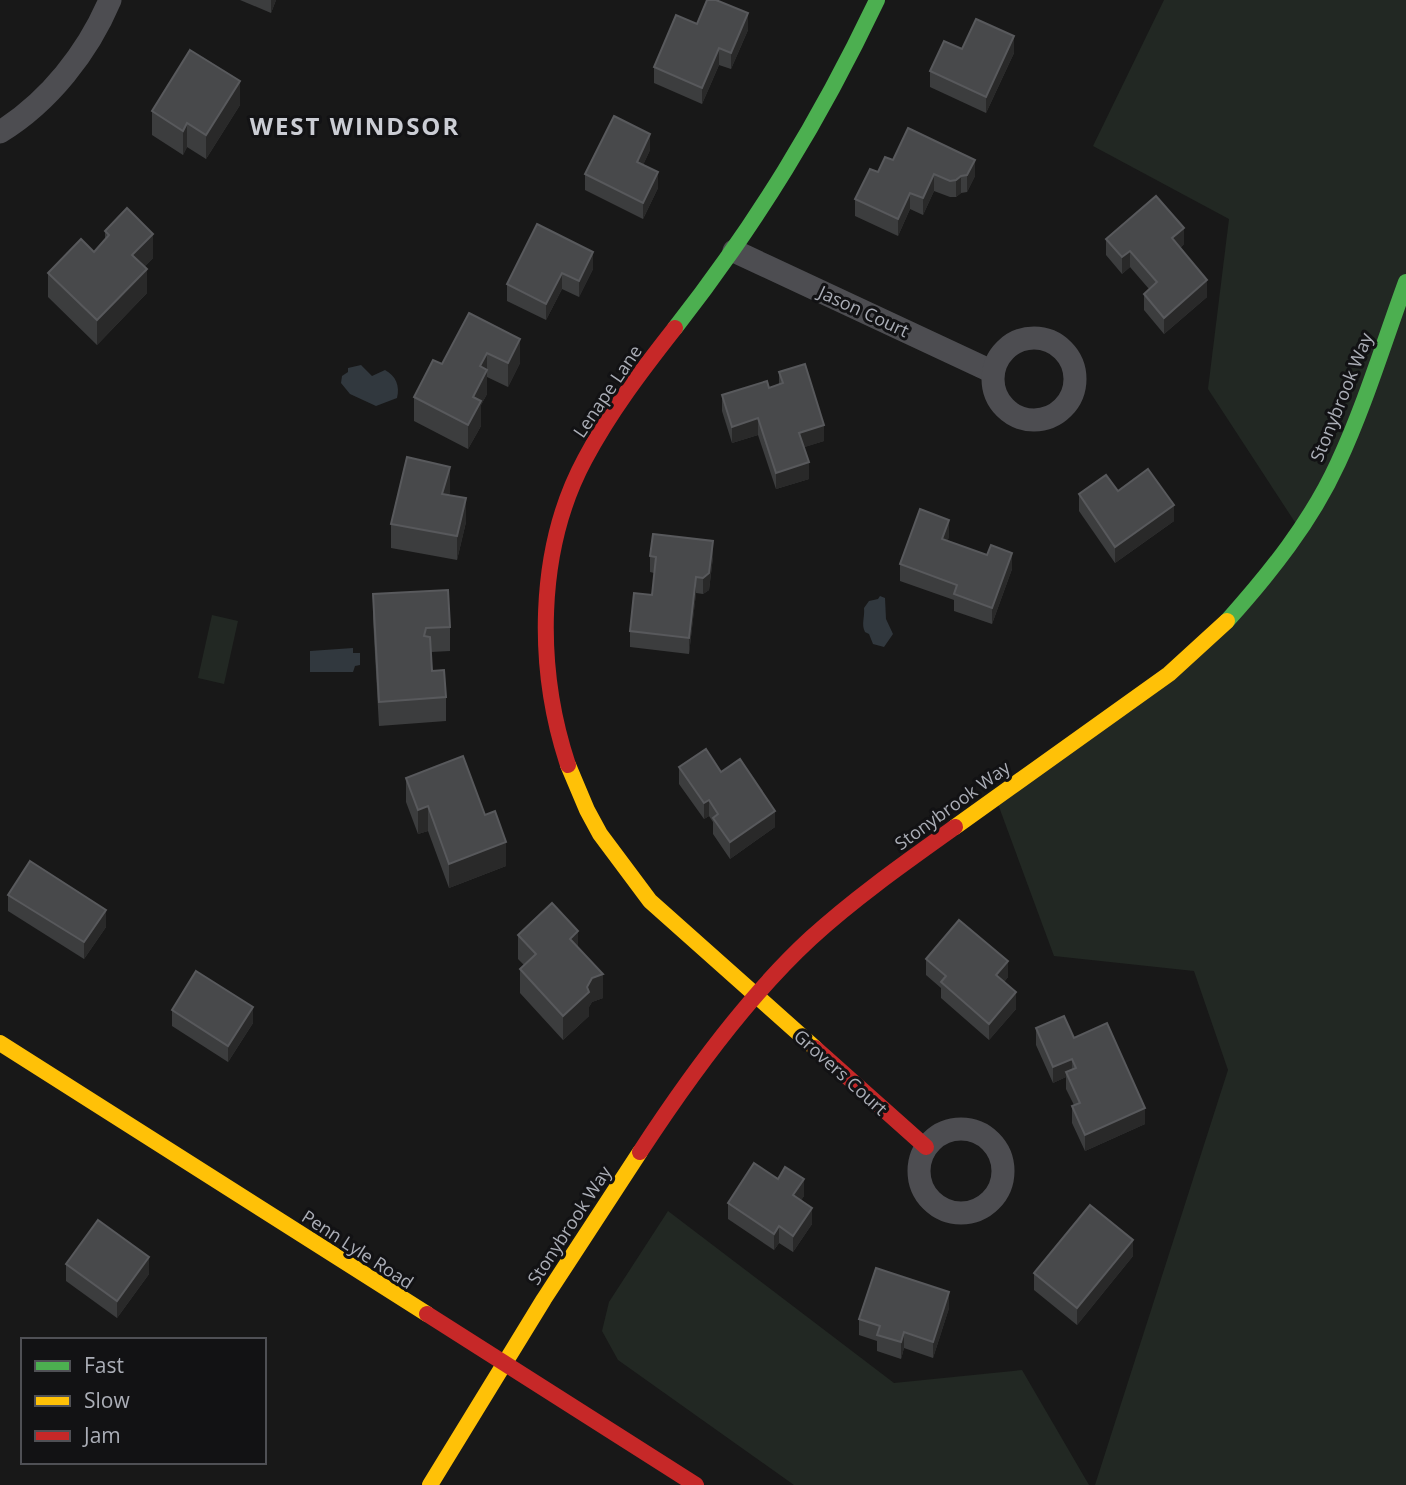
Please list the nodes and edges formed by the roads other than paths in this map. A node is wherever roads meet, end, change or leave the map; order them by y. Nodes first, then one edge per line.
1 (110, 0) edge
2 (877, 0) edge
3 (0, 132) edge
4 (734, 251) junction
5 (1406, 282) edge
6 (993, 372) dead end
7 (756, 996) junction
8 (0, 1043) edge
9 (926, 1147) dead end
10 (503, 1364) junction
11 (430, 1485) edge
12 (696, 1485) edge

1 - 3 street
2 - 4 street, Lenape Lane
4 - 6 street, Jason Court
4 - 7 street, Lenape Lane
5 - 7 street, Stonybrook Way
7 - 9 street, Grovers Court
7 - 10 street, Stonybrook Way
8 - 10 street, Penn Lyle Road
10 - 11 street, Stonybrook Way
10 - 12 street, Penn Lyle Road

